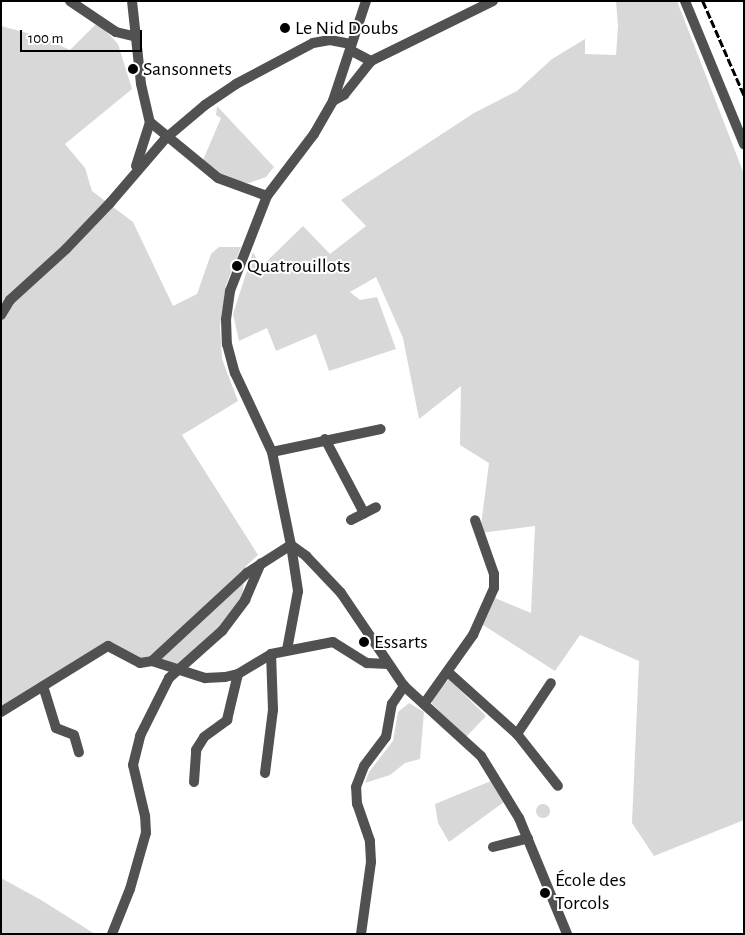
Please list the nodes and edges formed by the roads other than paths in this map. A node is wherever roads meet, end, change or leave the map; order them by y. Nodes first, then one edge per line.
1 (70, 1) edge
2 (132, 1) edge
3 (366, 1) edge
4 (493, 1) edge
5 (685, 1) edge
6 (134, 36) junction
7 (350, 47) junction
8 (372, 61) junction
9 (333, 101) junction
10 (150, 122) junction
11 (166, 138) junction
12 (744, 144) edge
13 (136, 169) junction
14 (267, 196) junction
15 (1, 315) edge
16 (381, 429) dead end
17 (325, 439) junction
18 (272, 452) junction
19 (376, 507) dead end
20 (364, 513) junction
21 (351, 520) dead end
22 (474, 520) dead end
23 (291, 545) junction
24 (261, 563) junction
25 (287, 650) junction
26 (271, 654) junction
27 (152, 661) junction
28 (388, 664) junction
29 (181, 669) junction
30 (449, 673) junction
31 (238, 674) junction
32 (551, 683) dead end
33 (43, 686) junction
34 (404, 686) junction
35 (424, 704) junction
36 (1, 712) edge
37 (517, 734) junction
38 (79, 752) dead end
39 (265, 773) dead end
40 (194, 782) dead end
41 (558, 786) dead end
42 (528, 838) junction
43 (493, 847) dead end
44 (112, 934) edge
45 (362, 934) edge
46 (567, 934) edge

1 - 6 street
2 - 6 street
3 - 7 street
4 - 8 street
5 - 12 street
6 - 10 street
7 - 8 street
7 - 9 street
7 - 11 street
8 - 9 street
9 - 14 street
10 - 11 street
10 - 13 street
11 - 13 street
11 - 14 street
13 - 15 street
14 - 18 street
16 - 17 street
17 - 18 street
17 - 20 street
18 - 23 street
19 - 20 street
20 - 21 street
22 - 30 street
23 - 24 street
23 - 25 street
23 - 28 street
24 - 27 street
24 - 29 street
25 - 26 street
25 - 28 street
26 - 31 street
26 - 39 street
27 - 29 street
27 - 33 street
28 - 34 street
29 - 31 street
29 - 44 street
30 - 35 street
30 - 37 street
31 - 40 street
32 - 37 street
33 - 36 street
33 - 38 street
34 - 35 street
34 - 45 street
35 - 42 street
37 - 41 street
42 - 43 street
42 - 46 street

